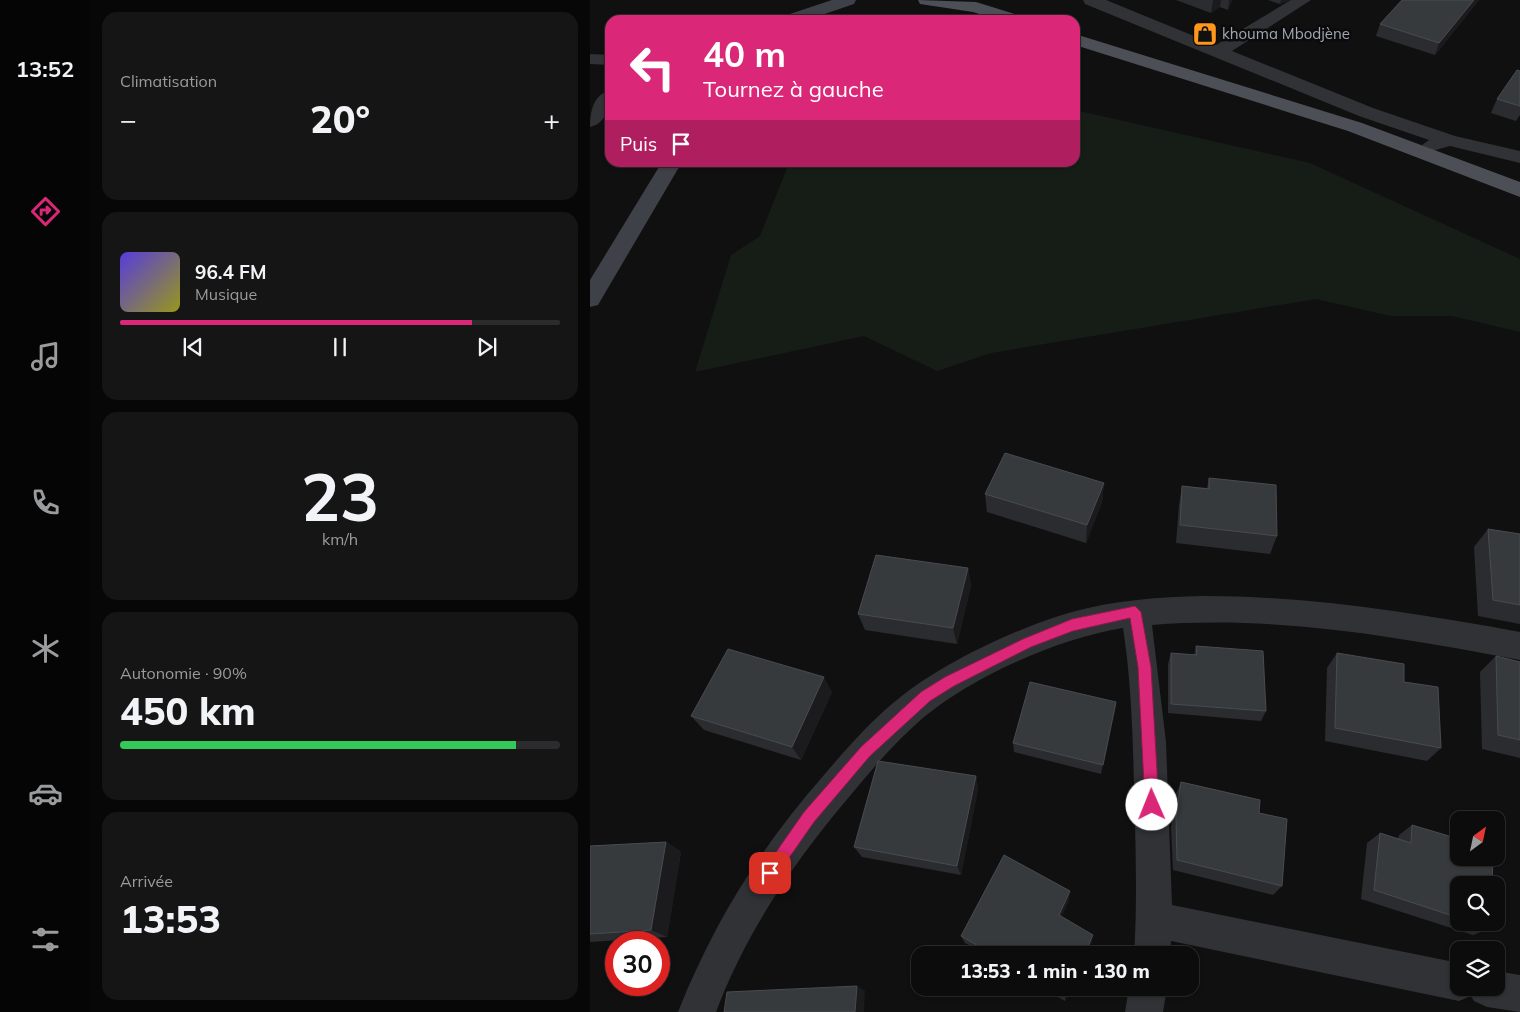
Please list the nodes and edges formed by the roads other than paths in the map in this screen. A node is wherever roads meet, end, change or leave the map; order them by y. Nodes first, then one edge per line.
1 (848, 0) edge
2 (926, 0) edge
3 (1091, 0) edge
4 (1303, 0) edge
5 (970, 4) edge
6 (789, 15) edge
7 (1001, 15) edge
8 (1080, 41) edge
9 (1217, 52) junction
10 (590, 59) edge
11 (605, 60) edge
12 (605, 102) edge
13 (590, 121) edge
14 (1449, 140) junction
15 (1414, 147) junction
16 (1520, 157) edge
17 (669, 167) edge
18 (1520, 190) edge
19 (590, 299) edge
20 (1135, 612) junction
21 (1520, 646) edge
22 (1154, 938) edge
23 (1450, 981) edge
24 (1505, 991) edge
25 (1520, 994) edge
26 (1147, 996) edge
27 (697, 1012) edge
28 (1144, 1012) edge

1 - 6 street
2 - 5 main road
3 - 9 street
4 - 9 street
5 - 7 main road
8 - 15 main road
9 - 14 street
10 - 11 street
12 - 13 street
14 - 15 street
14 - 16 street
15 - 18 main road
17 - 19 street
20 - 21 street
20 - 22 street
20 - 27 street
22 - 23 street
24 - 25 street
26 - 28 street

